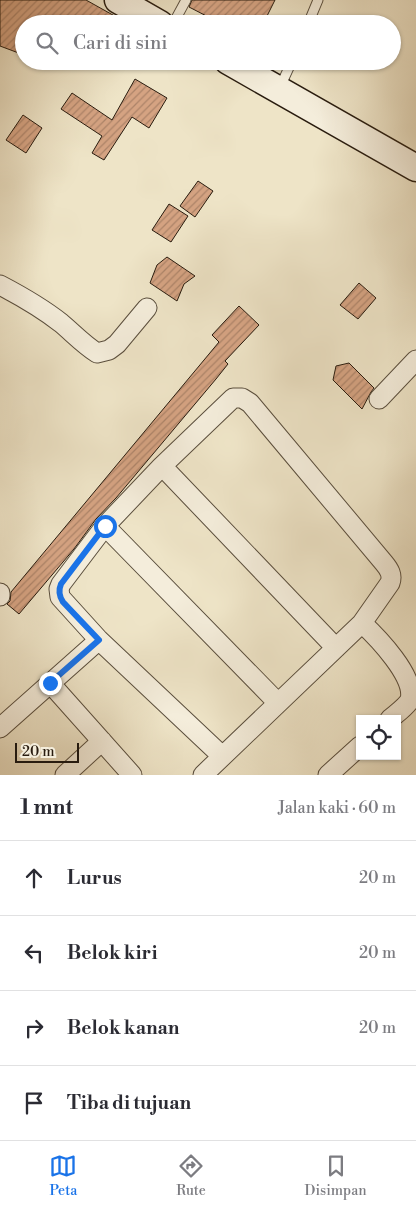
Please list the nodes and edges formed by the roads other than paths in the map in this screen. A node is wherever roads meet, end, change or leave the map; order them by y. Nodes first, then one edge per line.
1 (118, 0) edge
2 (186, 0) edge
3 (318, 0) edge
4 (144, 15) edge
5 (178, 15) edge
6 (312, 15) edge
7 (244, 70) edge
8 (288, 70) edge
9 (279, 90) junction
10 (416, 168) edge
11 (0, 285) edge
12 (146, 308) dead end
13 (416, 360) edge
14 (378, 399) dead end
15 (162, 466) junction
16 (105, 526) junction
17 (362, 623) junction
18 (99, 640) junction
19 (336, 648) junction
20 (50, 683) junction
21 (278, 703) junction
22 (413, 703) edge
23 (396, 715) edge
24 (0, 728) edge
25 (102, 741) junction
26 (356, 750) edge
27 (222, 756) junction
28 (65, 775) edge
29 (132, 775) edge
30 (203, 775) edge
31 (328, 775) edge

1 - 4 main road
2 - 5 lane
3 - 6 lane
7 - 9 main road
8 - 9 lane
9 - 10 main road
11 - 12 street
13 - 14 street
15 - 16 street
15 - 17 street
15 - 19 street
16 - 18 street
16 - 21 street
17 - 19 street
17 - 22 street
18 - 20 street
18 - 27 street
19 - 21 street
20 - 24 street
20 - 25 street
21 - 27 street
22 - 23 street
25 - 28 street
25 - 29 street
26 - 31 street
27 - 30 street

